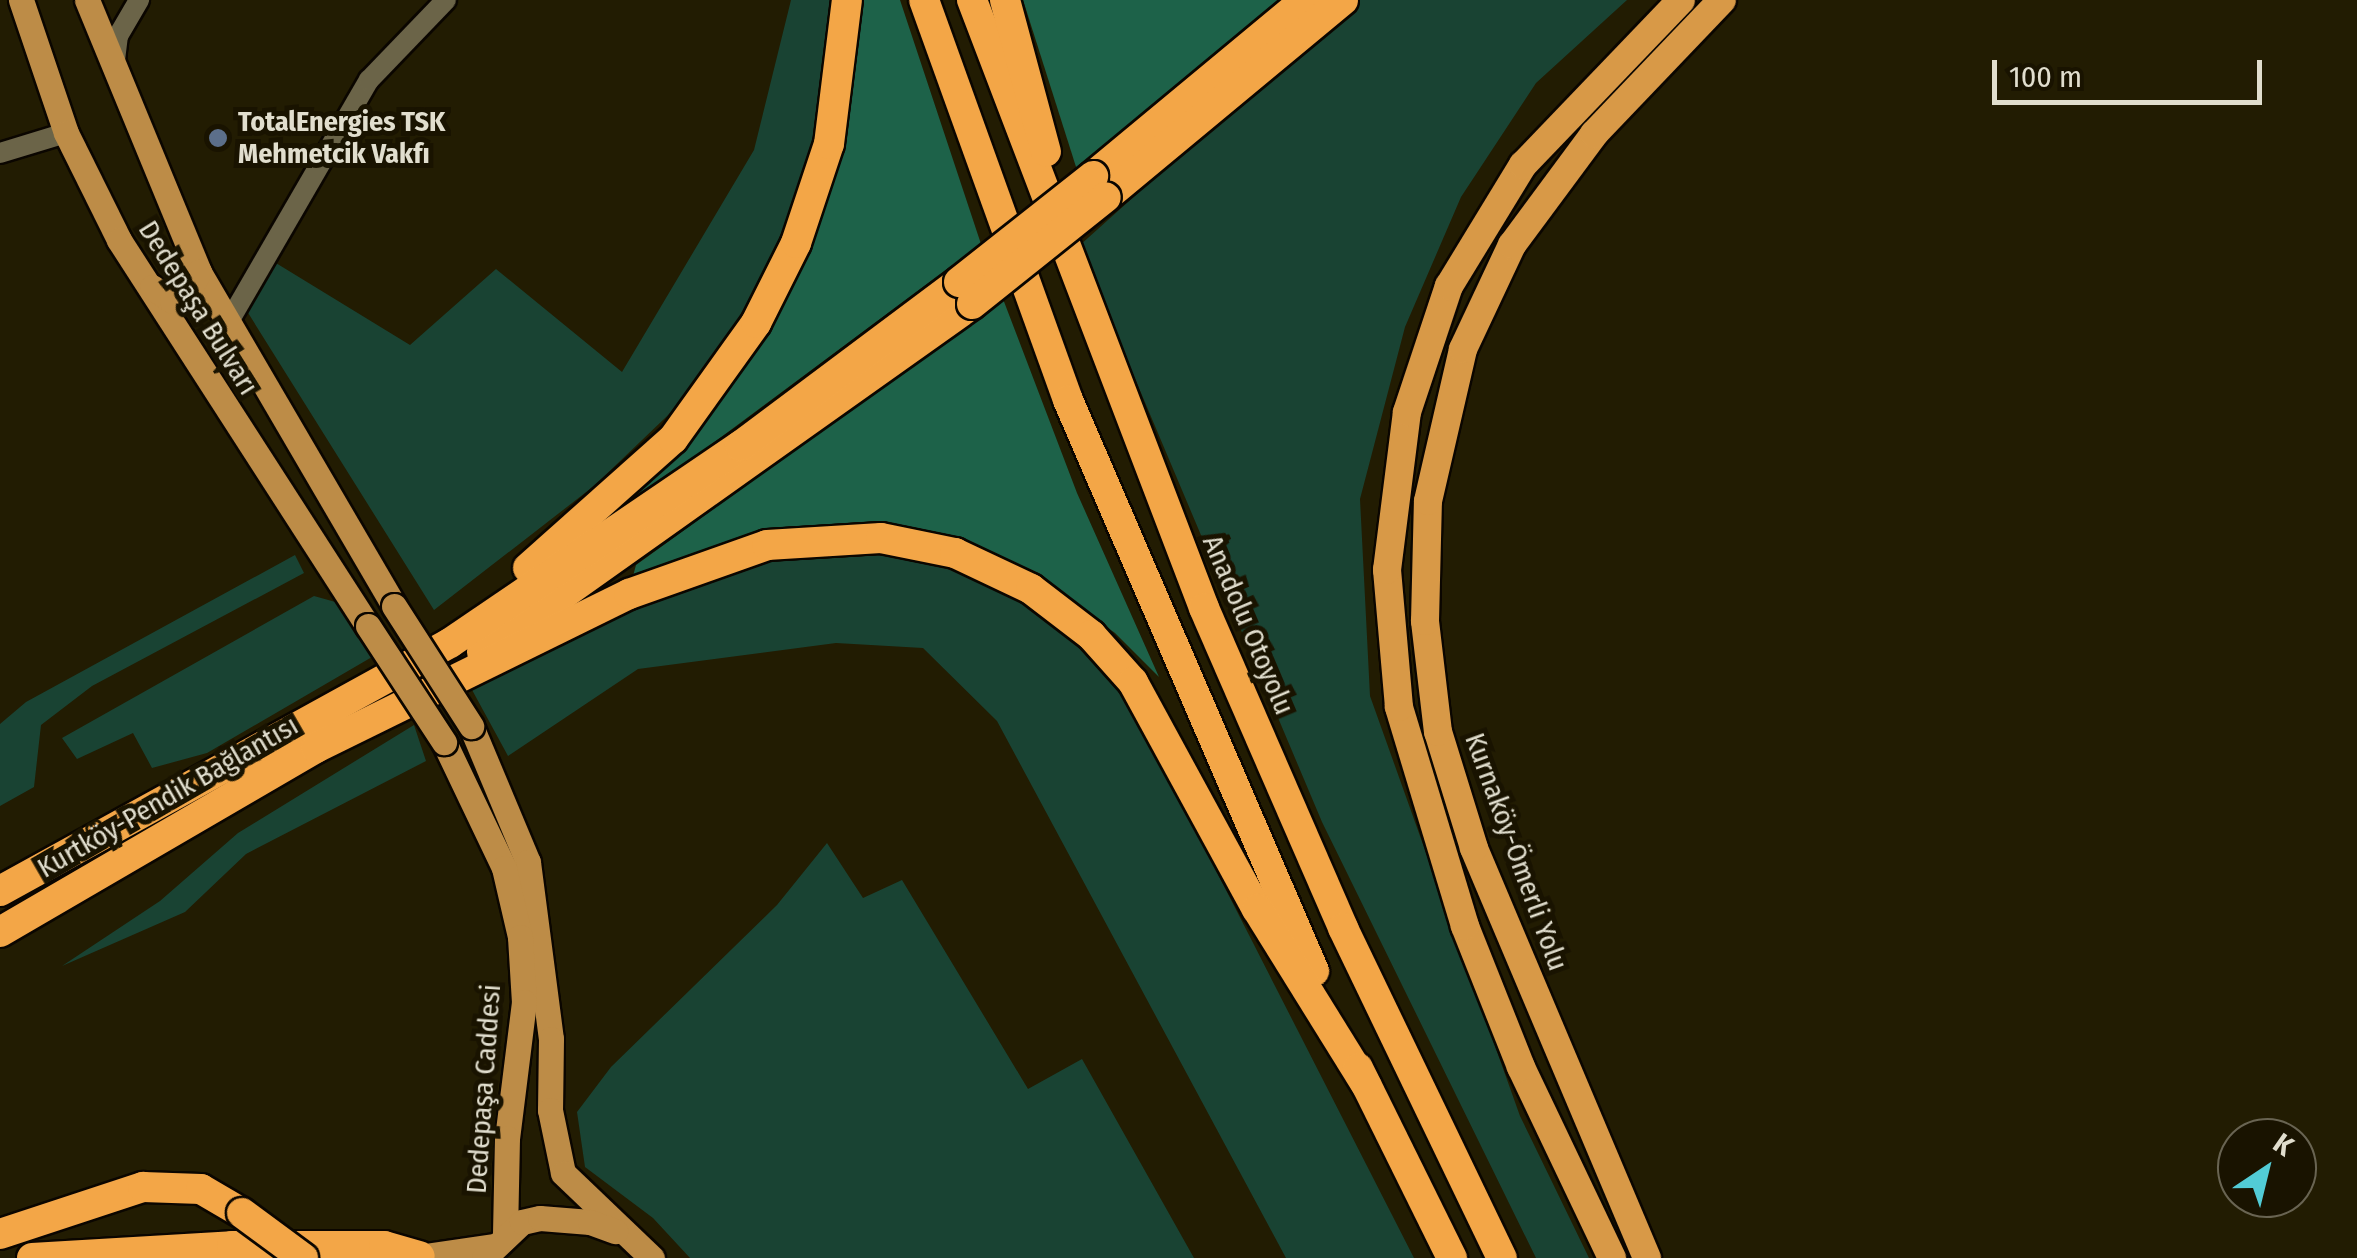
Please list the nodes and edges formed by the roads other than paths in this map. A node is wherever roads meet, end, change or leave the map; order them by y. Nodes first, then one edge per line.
1 (21, 0) edge
2 (87, 0) edge
3 (139, 0) edge
4 (446, 0) edge
5 (847, 0) edge
6 (924, 0) edge
7 (972, 0) edge
8 (1004, 0) edge
9 (1306, 0) edge
10 (1343, 0) edge
11 (1680, 0) edge
12 (1722, 0) edge
13 (113, 70) junction
14 (66, 133) junction
15 (0, 153) edge
16 (1100, 186) junction
17 (199, 272) junction
18 (1077, 281) junction
19 (147, 283) junction
20 (966, 293) junction
21 (228, 323) junction
22 (368, 626) joint
23 (346, 697) junction
24 (370, 724) junction
25 (0, 891) edge
26 (0, 932) edge
27 (1366, 1085) junction
28 (0, 1234) edge
29 (633, 1240) junction
30 (494, 1246) edge
31 (415, 1257) edge
32 (32, 1258) edge
33 (303, 1258) edge
34 (652, 1258) edge
35 (1452, 1258) edge
36 (1502, 1258) edge
37 (1612, 1258) edge
38 (1648, 1258) edge

1 - 14 main road, Dedepaşa Bulvarı
2 - 13 main road, Dedepaşa Bulvarı
3 - 13 street
4 - 21 street
5 - 23 highway
6 - 27 highway
7 - 18 highway, Anadolu Otoyolu
8 - 18 highway
9 - 16 highway
10 - 16 highway
11 - 37 highway
12 - 38 highway, Kurnaköy-Ömerli Yolu
13 - 17 main road, Dedepaşa Bulvarı
14 - 15 street
14 - 19 main road, Dedepaşa Bulvarı
16 - 20 highway, bridge
17 - 19 main road
17 - 21 main road, Dedepaşa Bulvarı
18 - 36 highway, Anadolu Otoyolu
19 - 22 main road, Dedepaşa Bulvarı
20 - 23 highway
20 - 24 highway
21 - 29 main road, Dedepaşa Bulvarı, bridge
22 - 30 main road, Dedepaşa Caddesi, bridge
23 - 25 highway, Kurtköy-Pendik Bağlantısı
24 - 26 highway, Kurtköy-Pendik Bağlantısı
24 - 27 highway
27 - 35 highway
28 - 33 highway, bridge
29 - 30 main road
29 - 34 main road
30 - 31 main road
31 - 32 highway

